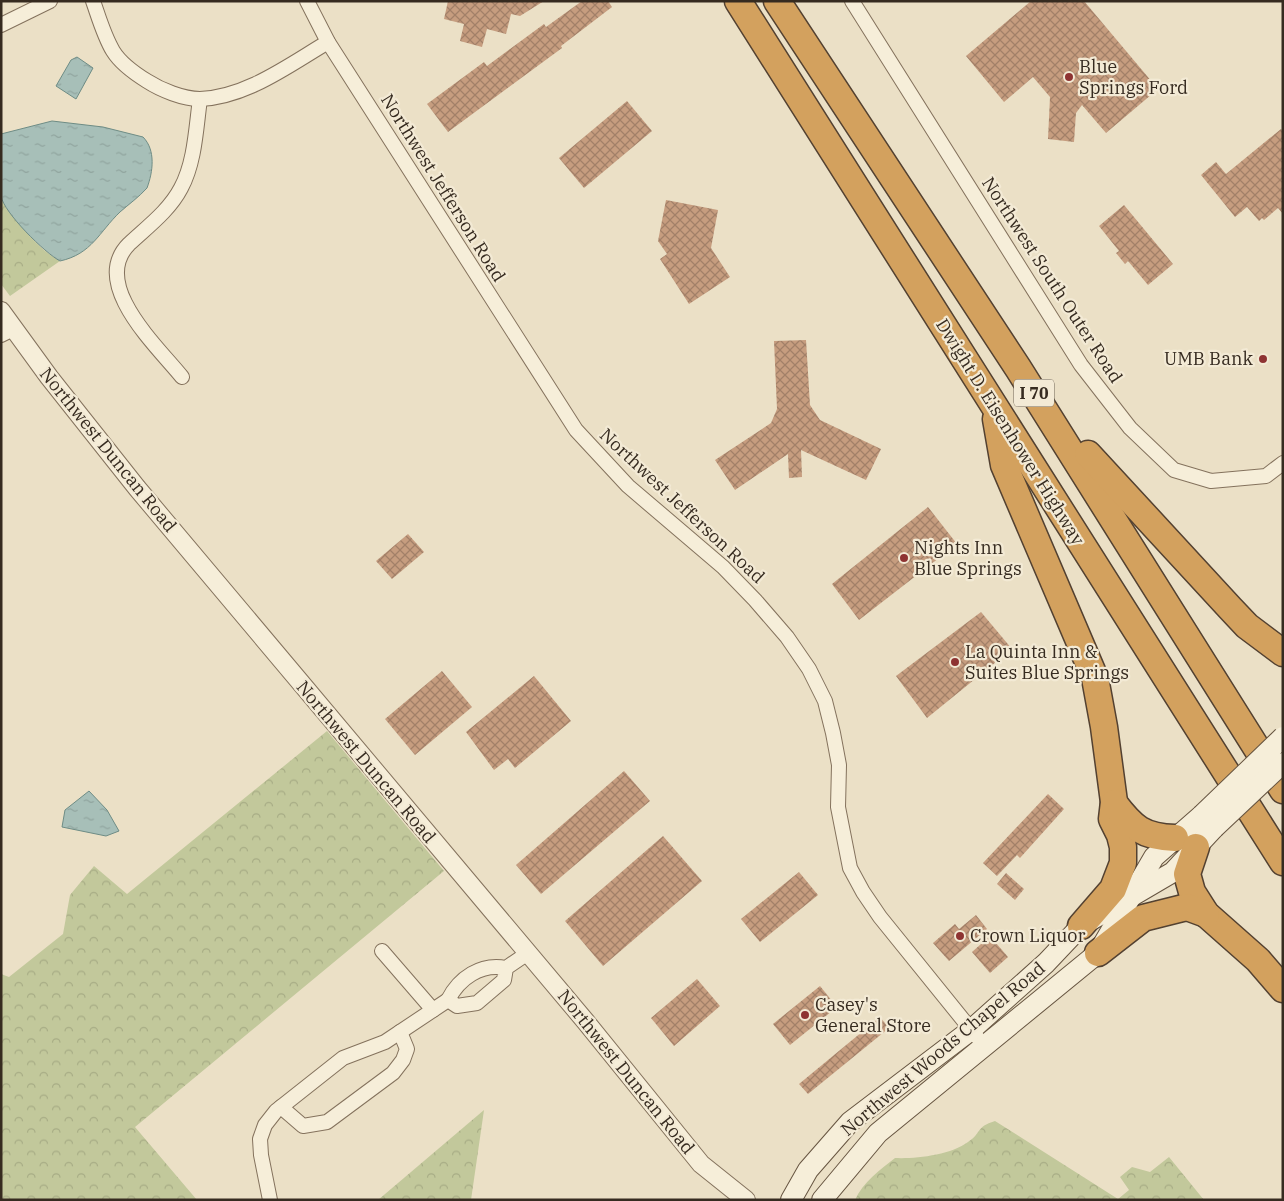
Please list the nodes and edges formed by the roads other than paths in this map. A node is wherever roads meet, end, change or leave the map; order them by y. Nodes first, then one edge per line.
1 (50, 1) edge
2 (93, 1) edge
3 (306, 1) edge
4 (738, 1) edge
5 (777, 1) edge
6 (852, 1) edge
7 (1, 25) edge
8 (328, 42) junction
9 (200, 99) junction
10 (1, 310) edge
11 (7, 332) edge
12 (1018, 368) junction
13 (182, 376) dead end
14 (994, 406) junction
15 (1283, 463) edge
16 (1283, 653) edge
17 (1283, 736) edge
18 (1283, 763) edge
19 (1283, 790) edge
20 (1114, 802) junction
21 (1208, 821) junction
22 (1186, 843) junction
23 (1283, 862) edge
24 (1133, 895) junction
25 (1206, 914) junction
26 (1081, 926) junction
27 (382, 951) dead end
28 (528, 953) junction
29 (1098, 953) junction
30 (506, 968) junction
31 (1283, 989) edge
32 (448, 1000) junction
33 (433, 1010) junction
34 (971, 1030) junction
35 (400, 1032) junction
36 (985, 1047) junction
37 (281, 1107) junction
38 (270, 1200) edge
39 (746, 1200) edge
40 (791, 1200) edge
41 (822, 1200) edge

1 - 7 street
2 - 9 street
3 - 8 street, Northwest Jefferson Road
4 - 14 highway, Dwight D. Eisenhower Highway / I 70
5 - 12 highway, I 70
6 - 15 street, Northwest South Outer Road
8 - 9 street
8 - 34 street, Northwest Jefferson Road
9 - 13 street
10 - 11 street, Northwest Duncan Road
11 - 28 street, Northwest Duncan Road
12 - 16 highway
12 - 19 highway, I 70
14 - 20 highway
14 - 23 highway, Dwight D. Eisenhower Highway / I 70
17 - 21 main road, Northwest Woods Chapel Road, bridge
18 - 21 main road, Northwest Woods Chapel Road, bridge
20 - 22 highway
20 - 26 highway
21 - 22 main road, Northwest Woods Chapel Road
22 - 24 main road, Northwest Woods Chapel Road
22 - 25 highway
24 - 26 main road, Northwest Woods Chapel Road
24 - 29 main road, Northwest Woods Chapel Road
25 - 29 highway
25 - 31 highway
26 - 34 main road, Northwest Woods Chapel Road
27 - 33 street
28 - 30 street
28 - 39 street, Northwest Duncan Road
29 - 36 main road, Northwest Woods Chapel Road
30 - 32 street
30 - 32 street
32 - 33 street
33 - 35 street
34 - 36 street, Northwest Jefferson Road
34 - 40 main road, Northwest Woods Chapel Road
35 - 37 street
35 - 37 street
36 - 41 main road, Northwest Woods Chapel Road
37 - 38 street

